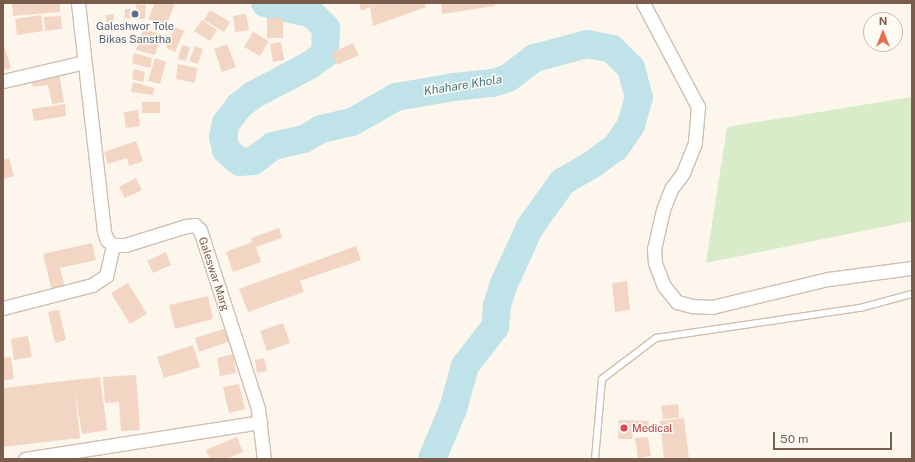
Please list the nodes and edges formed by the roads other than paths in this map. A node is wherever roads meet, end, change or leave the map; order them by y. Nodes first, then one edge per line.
1 (78, 3) edge
2 (643, 3) edge
3 (84, 62) junction
4 (3, 81) edge
5 (113, 245) junction
6 (912, 268) edge
7 (912, 294) edge
8 (3, 308) edge
9 (260, 422) junction
10 (25, 459) edge
11 (264, 459) edge
12 (595, 459) edge

1 - 3 street
2 - 6 street
3 - 4 street
3 - 5 street
5 - 8 street
5 - 9 street, Galeswar Marg
7 - 12 lane
9 - 10 street
9 - 11 street, Galeswar Marg

